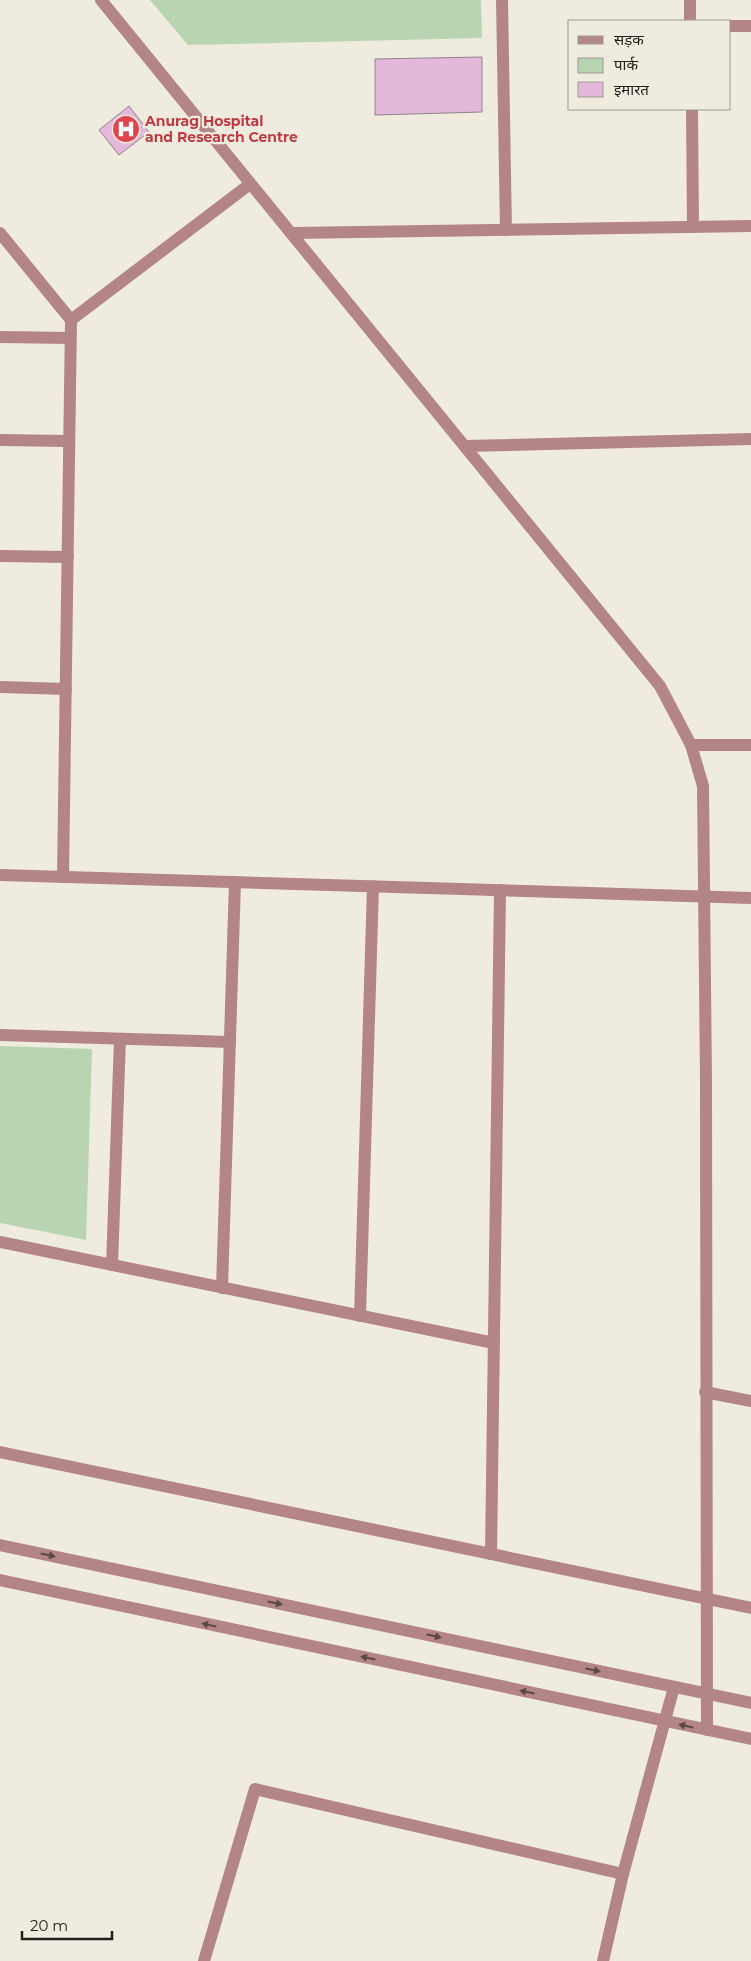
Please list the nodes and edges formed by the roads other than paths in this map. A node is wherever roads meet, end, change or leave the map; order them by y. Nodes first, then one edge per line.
1 (101, 0) edge
2 (502, 0) edge
3 (690, 0) edge
4 (690, 20) edge
5 (731, 26) edge
6 (751, 26) edge
7 (692, 110) edge
8 (250, 184) junction
9 (751, 226) edge
10 (693, 227) junction
11 (506, 230) junction
12 (0, 233) edge
13 (291, 233) junction
14 (71, 320) junction
15 (0, 337) edge
16 (70, 338) junction
17 (751, 439) edge
18 (0, 440) edge
19 (69, 441) junction
20 (465, 446) junction
21 (0, 556) edge
22 (68, 558) junction
23 (0, 687) edge
24 (66, 689) junction
25 (691, 745) junction
26 (751, 745) edge
27 (0, 875) edge
28 (64, 877) junction
29 (235, 882) junction
30 (373, 886) junction
31 (500, 890) junction
32 (704, 896) junction
33 (751, 898) edge
34 (0, 1035) edge
35 (120, 1039) junction
36 (230, 1042) junction
37 (0, 1242) edge
38 (112, 1265) junction
39 (222, 1288) junction
40 (360, 1316) junction
41 (494, 1343) junction
42 (705, 1392) junction
43 (751, 1401) edge
44 (0, 1452) edge
45 (0, 1545) edge
46 (491, 1554) junction
47 (0, 1580) edge
48 (706, 1599) junction
49 (751, 1608) edge
50 (674, 1687) junction
51 (706, 1694) junction
52 (751, 1703) edge
53 (666, 1721) junction
54 (707, 1730) junction
55 (751, 1739) edge
56 (623, 1874) junction
57 (204, 1961) edge
58 (603, 1961) edge

1 - 8 street
2 - 11 street
3 - 4 street
5 - 6 street
7 - 10 street
8 - 13 street
8 - 14 street
9 - 10 street
10 - 11 street
11 - 13 street
12 - 14 street
13 - 20 street
14 - 16 street
15 - 16 street
16 - 19 street
17 - 20 street
18 - 19 street
19 - 22 street
20 - 25 street
21 - 22 street
22 - 24 street
23 - 24 street
24 - 28 street
25 - 26 street
25 - 32 street
27 - 28 street
28 - 29 street
29 - 30 street
29 - 36 street
30 - 31 street
30 - 40 street
31 - 32 street
31 - 41 street
32 - 33 street
32 - 42 street
34 - 35 street
35 - 36 street
35 - 38 street
36 - 39 street
37 - 38 street
38 - 39 street
39 - 40 street
40 - 41 street
41 - 46 street
42 - 43 street
42 - 48 street
44 - 46 street
45 -> 50 street
46 - 48 street
53 -> 47 street
48 - 49 street
48 - 51 street
50 - 51 street
50 - 53 street
51 - 52 street
51 - 54 street
54 -> 53 street
53 - 56 street
54 - 55 street
56 - 57 street
56 - 58 street

